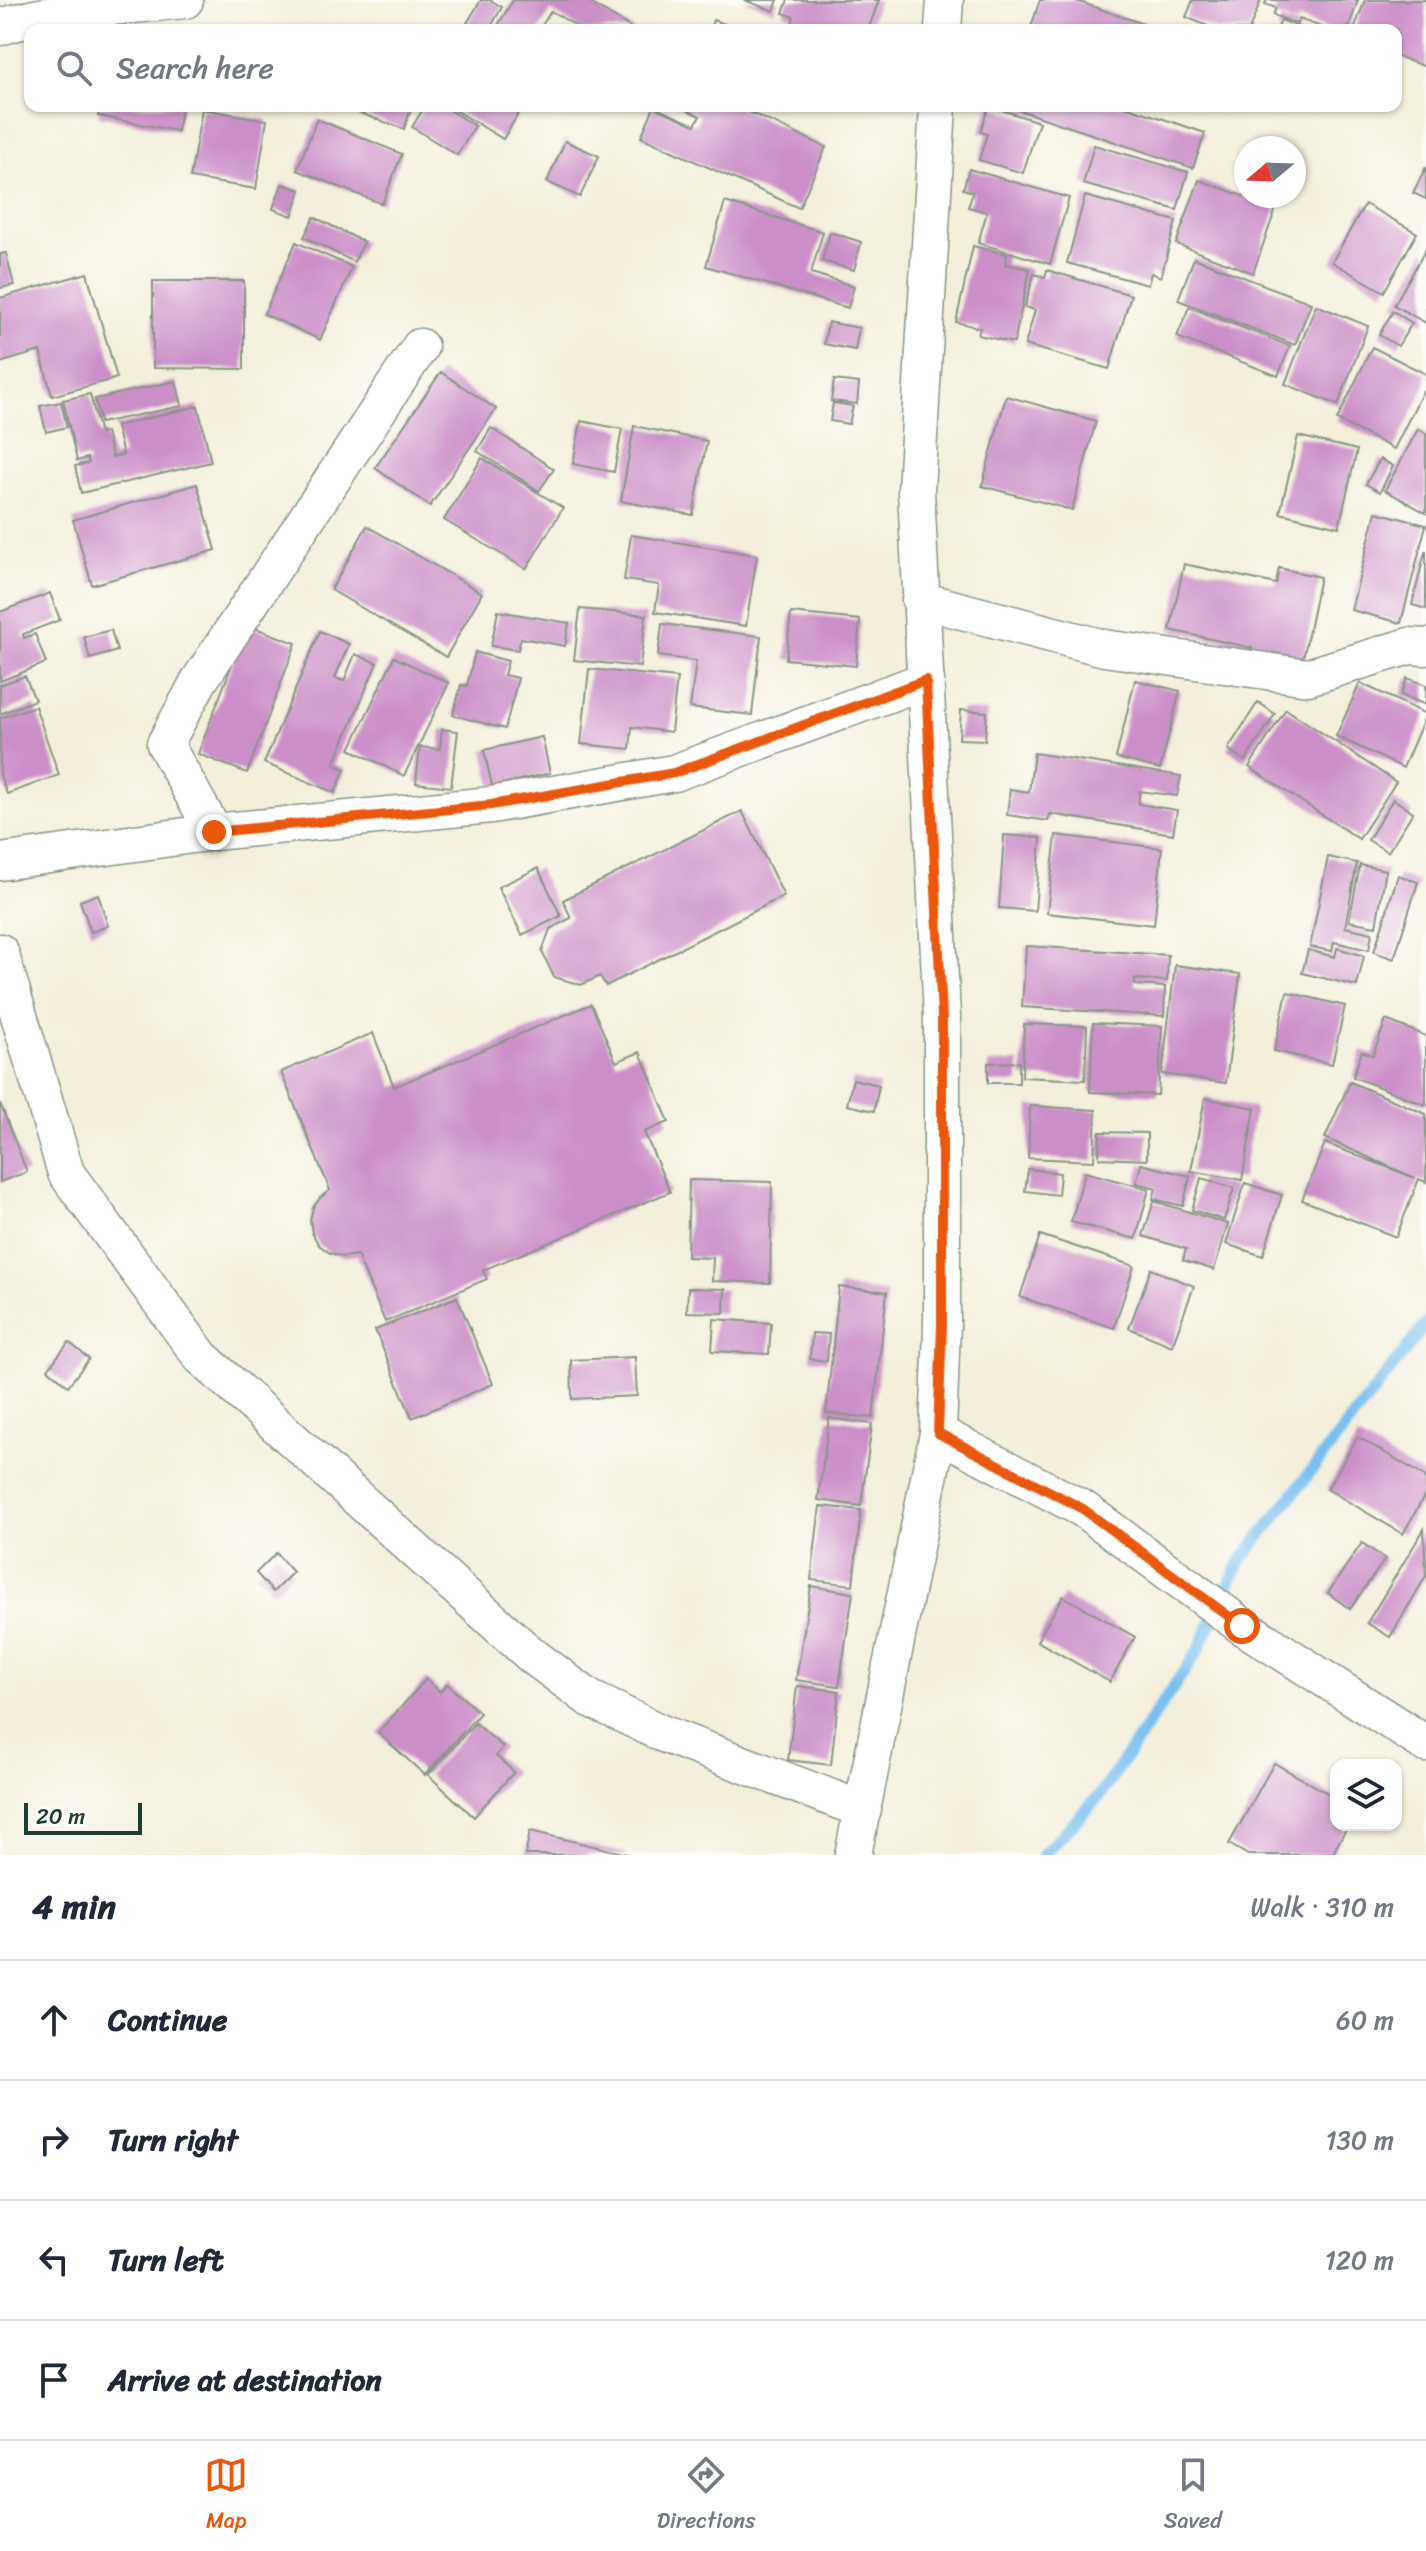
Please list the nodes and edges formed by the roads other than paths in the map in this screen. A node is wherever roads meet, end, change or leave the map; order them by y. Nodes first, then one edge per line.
1 (185, 0) edge
2 (945, 0) edge
3 (943, 24) edge
4 (0, 27) edge
5 (938, 112) edge
6 (420, 347) dead end
7 (920, 600) junction
8 (1426, 647) edge
9 (926, 680) junction
10 (214, 832) junction
11 (0, 862) edge
12 (0, 952) edge
13 (938, 1433) junction
14 (1426, 1744) edge
15 (863, 1810) junction
16 (853, 1855) edge

1 - 4 street
2 - 3 street
5 - 7 street
6 - 10 street
7 - 8 street
7 - 9 street
9 - 10 street
9 - 13 street
10 - 11 street
12 - 15 street
13 - 14 street
13 - 15 street
15 - 16 street

